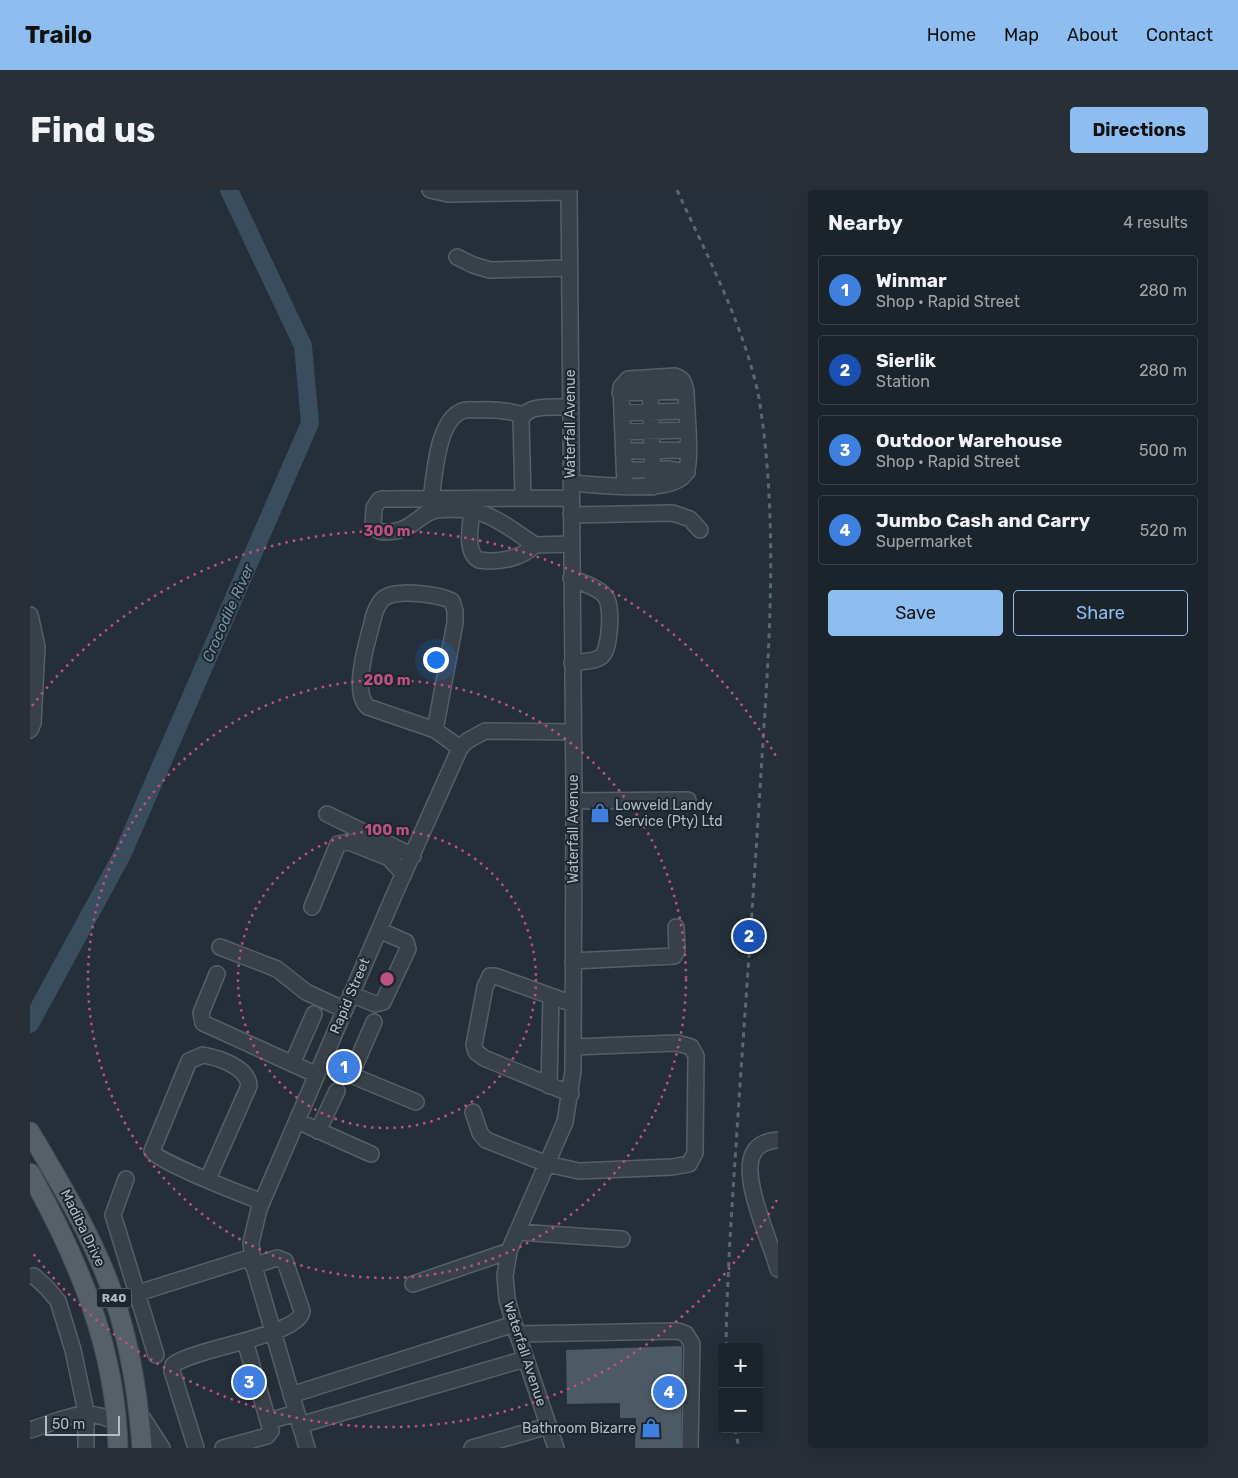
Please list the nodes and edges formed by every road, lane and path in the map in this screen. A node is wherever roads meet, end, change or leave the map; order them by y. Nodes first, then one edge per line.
1 (430, 190) edge
2 (569, 191) edge
3 (457, 256) dead end
4 (569, 268) junction
5 (651, 385) junction
6 (570, 407) junction
7 (686, 410) junction
8 (651, 412) junction
9 (622, 413) junction
10 (523, 415) junction
11 (687, 430) junction
12 (652, 431) junction
13 (623, 432) junction
14 (652, 450) junction
15 (688, 450) junction
16 (624, 451) junction
17 (653, 469) junction
18 (624, 470) junction
19 (687, 472) junction
20 (625, 486) junction
21 (653, 487) junction
22 (571, 491) junction
23 (431, 498) junction
24 (523, 498) junction
25 (472, 510) junction
26 (571, 515) junction
27 (700, 530) dead end
28 (571, 544) junction
29 (535, 545) junction
30 (572, 578) junction
31 (30, 615) edge
32 (572, 662) junction
33 (30, 730) edge
34 (435, 730) junction
35 (572, 732) junction
36 (460, 748) junction
37 (688, 800) dead end
38 (574, 801) junction
39 (327, 814) dead end
40 (413, 856) junction
41 (404, 874) junction
42 (312, 907) dead end
43 (676, 927) dead end
44 (379, 930) junction
45 (220, 947) dead end
46 (573, 961) junction
47 (217, 974) dead end
48 (351, 994) junction
49 (551, 996) junction
50 (573, 1004) junction
51 (345, 1010) junction
52 (314, 1014) dead end
53 (374, 1022) dead end
54 (573, 1047) junction
55 (292, 1064) junction
56 (319, 1069) junction
57 (351, 1075) junction
58 (549, 1086) junction
59 (337, 1091) dead end
60 (571, 1094) junction
61 (416, 1102) dead end
62 (473, 1112) dead end
63 (296, 1121) junction
64 (318, 1131) junction
65 (30, 1132) edge
66 (778, 1140) edge
67 (371, 1154) dead end
68 (547, 1164) junction
69 (30, 1173) edge
70 (126, 1179) dead end
71 (208, 1179) junction
72 (262, 1202) junction
73 (517, 1232) junction
74 (622, 1240) dead end
75 (509, 1252) junction
76 (253, 1262) junction
77 (778, 1269) edge
78 (34, 1276) dead end
79 (413, 1284) dead end
80 (136, 1294) junction
81 (515, 1329) junction
82 (271, 1332) junction
83 (245, 1341) junction
84 (156, 1355) dead end
85 (525, 1359) junction
86 (291, 1395) junction
87 (86, 1412) junction
88 (139, 1412) junction
89 (298, 1419) junction
90 (268, 1421) junction
91 (117, 1423) junction
92 (548, 1426) junction
93 (30, 1430) edge
94 (86, 1448) edge
95 (118, 1448) edge
96 (142, 1448) edge
97 (162, 1448) edge
98 (196, 1448) edge
99 (223, 1448) edge
100 (306, 1448) edge
101 (472, 1448) edge
102 (556, 1448) edge
103 (690, 1448) edge

1 - 2 street
2 - 4 street, Waterfall Avenue
3 - 4 street
4 - 6 street, Waterfall Avenue
5 - 7 street
5 - 8 street
5 - 9 street
6 - 10 street
6 - 22 street, Waterfall Avenue
7 - 8 street
7 - 11 street
8 - 9 street
8 - 12 street
9 - 13 street
10 - 23 street
10 - 24 street
11 - 12 street
11 - 15 street
12 - 13 street
12 - 14 street
13 - 16 street
14 - 15 street
14 - 16 street
14 - 17 street
15 - 19 street
16 - 18 street
17 - 18 street
17 - 19 street
17 - 21 street
18 - 20 street
19 - 21 street
20 - 21 street
20 - 22 street
22 - 24 street
22 - 26 street, Waterfall Avenue
23 - 24 street
23 - 25 street
25 - 29 street
25 - 29 street
26 - 27 street
26 - 28 street, Waterfall Avenue
28 - 29 street
28 - 30 street, Waterfall Avenue
30 - 32 street, Waterfall Avenue
30 - 32 street
31 - 33 street
32 - 35 street, Waterfall Avenue
34 - 34 street
34 - 36 street
35 - 36 street
35 - 38 street, Waterfall Avenue
36 - 40 street, Rapid Street
37 - 38 street
38 - 46 street, Waterfall Avenue
39 - 40 street
40 - 41 street, Rapid Street
41 - 42 street
41 - 44 street, Rapid Street
43 - 46 street
44 - 48 street, Rapid Street
44 - 48 street
45 - 51 street
46 - 50 street, Waterfall Avenue
47 - 55 street
48 - 51 street, Rapid Street
49 - 50 street
49 - 58 street
49 - 58 street
50 - 54 street, Waterfall Avenue
51 - 56 street, Rapid Street
52 - 55 street
53 - 57 street
54 - 60 street, Waterfall Avenue
54 - 68 street
55 - 56 street
56 - 57 street
56 - 63 street, Rapid Street
57 - 61 street
58 - 60 street
59 - 64 street
60 - 68 street, Waterfall Avenue
62 - 68 street
63 - 64 street
63 - 72 street, Rapid Street
64 - 67 street
65 - 88 main road, Madiba Drive / R40
66 - 77 street
68 - 73 street, Waterfall Avenue
69 - 91 main road, Madiba Drive / R40
70 - 80 street
71 - 71 street
71 - 72 street
72 - 76 street, Rapid Street
73 - 74 street
73 - 75 street, Waterfall Avenue
75 - 79 street
75 - 81 street, Waterfall Avenue
76 - 80 street
76 - 82 street, Rapid Street
76 - 82 street
78 - 87 street
80 - 84 street
81 - 85 street, Waterfall Avenue
81 - 86 street
81 - 103 street
82 - 83 street
82 - 86 street, Rapid Street
83 - 90 street
83 - 98 street
85 - 89 street
85 - 92 street, Waterfall Avenue
86 - 89 street, Rapid Street
87 - 91 street
87 - 93 street
87 - 94 street
88 - 96 main road, Madiba Drive / R40
88 - 97 street
89 - 90 street
89 - 100 street, Rapid Street
90 - 99 street
91 - 95 main road, Madiba Drive / R40
92 - 101 street
92 - 102 street, Waterfall Avenue

